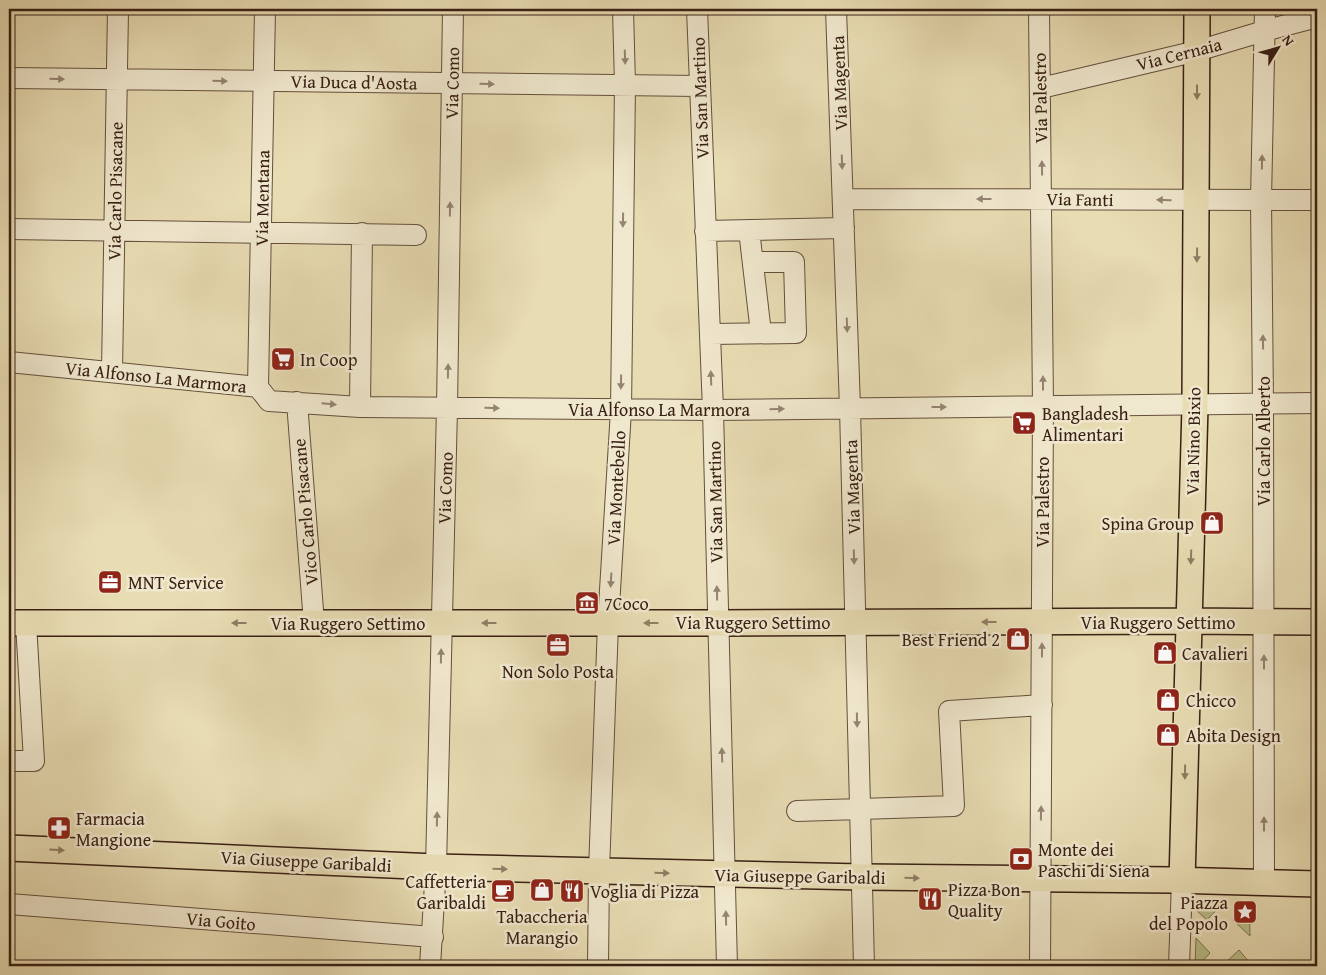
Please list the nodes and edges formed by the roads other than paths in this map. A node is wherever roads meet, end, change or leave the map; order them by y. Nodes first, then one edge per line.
1 (118, 9) edge
2 (265, 9) edge
3 (453, 9) edge
4 (623, 9) edge
5 (697, 9) edge
6 (836, 9) edge
7 (1039, 9) edge
8 (1198, 9) edge
9 (1265, 9) edge
10 (1317, 17) edge
11 (1264, 31) junction
12 (1198, 51) junction
13 (9, 78) edge
14 (116, 80) junction
15 (264, 81) junction
16 (452, 83) junction
17 (625, 86) junction
18 (700, 86) junction
19 (1040, 88) junction
20 (843, 198) junction
21 (1042, 199) junction
22 (1197, 200) junction
23 (1261, 200) junction
24 (1317, 200) edge
25 (844, 228) junction
26 (9, 229) edge
27 (749, 230) junction
28 (114, 231) junction
29 (705, 231) junction
30 (262, 232) junction
31 (362, 233) junction
32 (416, 235) dead end
33 (753, 262) junction
34 (762, 333) junction
35 (710, 334) junction
36 (9, 362) edge
37 (112, 372) junction
38 (258, 387) junction
39 (296, 402) junction
40 (1317, 403) edge
41 (1263, 404) junction
42 (1043, 406) junction
43 (1195, 406) junction
44 (360, 407) junction
45 (447, 408) junction
46 (850, 408) junction
47 (621, 410) junction
48 (713, 410) junction
49 (1189, 621) junction
50 (856, 622) junction
51 (1042, 622) junction
52 (1264, 622) junction
53 (1317, 622) edge
54 (17, 623) edge
55 (314, 623) junction
56 (442, 623) junction
57 (608, 623) junction
58 (718, 623) junction
59 (1042, 705) junction
60 (9, 761) edge
61 (859, 808) junction
62 (797, 811) dead end
63 (9, 848) edge
64 (436, 867) junction
65 (599, 872) junction
66 (725, 874) junction
67 (862, 877) junction
68 (1179, 878) junction
69 (1264, 878) junction
70 (1040, 879) junction
71 (1317, 884) edge
72 (9, 904) edge
73 (433, 938) junction
74 (430, 966) edge
75 (598, 966) edge
76 (727, 966) edge
77 (864, 966) edge
78 (1040, 966) edge
79 (1179, 966) edge

1 - 14 street, Via Carlo Pisacane
2 - 15 street, Via Mentana
3 - 16 street, Via Como
4 -> 17 street, Via Montebello
5 - 18 street, Via San Martino
6 -> 20 street, Via Magenta
7 - 19 street, Via Palestro
8 - 12 main road, Via Nino Bixio
9 - 11 street, Via Carlo Alberto
10 - 11 street, Via Cernaia
11 - 12 street, Via Cernaia
23 -> 11 street, Via Carlo Alberto
12 - 19 street, Via Cernaia
12 -> 22 main road, Via Nino Bixio
13 -> 14 street, Via Duca d'Aosta
14 -> 15 street, Via Duca d'Aosta
14 - 28 street, Via Carlo Pisacane
15 - 16 street, Via Duca d'Aosta
15 - 30 street, Via Mentana
16 -> 17 street, Via Duca d'Aosta
45 -> 16 street, Via Como
17 - 18 street, Via Duca d'Aosta
17 -> 47 street, Via Montebello
18 - 29 street, Via San Martino
21 -> 19 street, Via Palestro
21 -> 20 street, Via Fanti
20 - 25 street, Via Magenta
22 -> 21 street, Via Fanti
42 -> 21 street, Via Palestro
22 - 23 street, Via Fanti
22 -> 43 main road, Via Nino Bixio
23 - 24 street, Via Fanti
41 -> 23 street, Via Carlo Alberto
25 - 27 street
25 -> 46 street, Via Magenta
26 - 28 street
27 - 29 street
27 - 33 street
28 - 30 street
28 - 37 street, Via Carlo Pisacane
29 - 35 street, Via San Martino
30 - 31 street
30 - 38 street, Via Mentana
31 - 32 street
31 - 44 street
33 - 34 street
33 - 34 street
34 - 35 street
48 -> 35 street, Via San Martino
36 - 37 street, Via Alfonso La Marmora
37 - 38 street, Via Alfonso La Marmora
38 - 39 street, Via Alfonso La Marmora
39 -> 44 street, Via Alfonso La Marmora
39 - 55 street, Vico Carlo Pisacane
40 - 41 street, Via Alfonso La Marmora
41 - 43 street, Via Alfonso La Marmora
41 - 52 street, Via Carlo Alberto
42 - 43 street, Via Alfonso La Marmora
46 -> 42 street, Via Alfonso La Marmora
42 - 51 street, Via Palestro
43 -> 49 main road, Via Nino Bixio
44 - 45 street, Via Alfonso La Marmora
45 -> 47 street, Via Alfonso La Marmora
45 - 56 street, Via Como
48 -> 46 street, Via Alfonso La Marmora
46 -> 50 street, Via Magenta
47 - 48 street, Via Alfonso La Marmora
47 -> 57 street, Via Montebello
58 -> 48 street, Via San Martino
49 - 51 main road, Via Ruggero Settimo
49 - 52 main road, Via Ruggero Settimo
49 -> 68 main road, Via Nino Bixio
51 -> 50 main road, Via Ruggero Settimo
50 - 58 main road, Via Ruggero Settimo
50 -> 61 street, Via Magenta
59 -> 51 street, Via Palestro
52 - 53 main road, Via Ruggero Settimo
69 -> 52 street, Via Carlo Alberto
55 -> 54 main road, Via Ruggero Settimo
54 - 60 street
55 - 56 main road, Via Ruggero Settimo
57 -> 56 main road, Via Ruggero Settimo
64 -> 56 street, Via Como
58 -> 57 main road, Via Ruggero Settimo
57 - 65 street, Via Montebello
66 -> 58 street, Via San Martino
59 - 61 street
70 -> 59 street, Via Palestro
61 - 62 street
61 - 67 street, Via Magenta
63 -> 64 main road, Via Giuseppe Garibaldi
64 -> 65 main road, Via Giuseppe Garibaldi
64 - 73 street, Via Como
65 -> 66 main road, Via Giuseppe Garibaldi
65 - 75 street, Via Montebello
66 - 67 main road, Via Giuseppe Garibaldi
76 -> 66 street, Via San Martino
67 -> 70 main road, Via Giuseppe Garibaldi
67 - 77 street, Via Magenta
68 - 69 main road, Via Giuseppe Garibaldi
68 - 70 main road, Via Giuseppe Garibaldi
68 - 79 street
69 - 71 main road, Via Giuseppe Garibaldi
70 - 78 street, Via Palestro
72 - 73 street, Via Goito
73 - 74 street, Via Como

